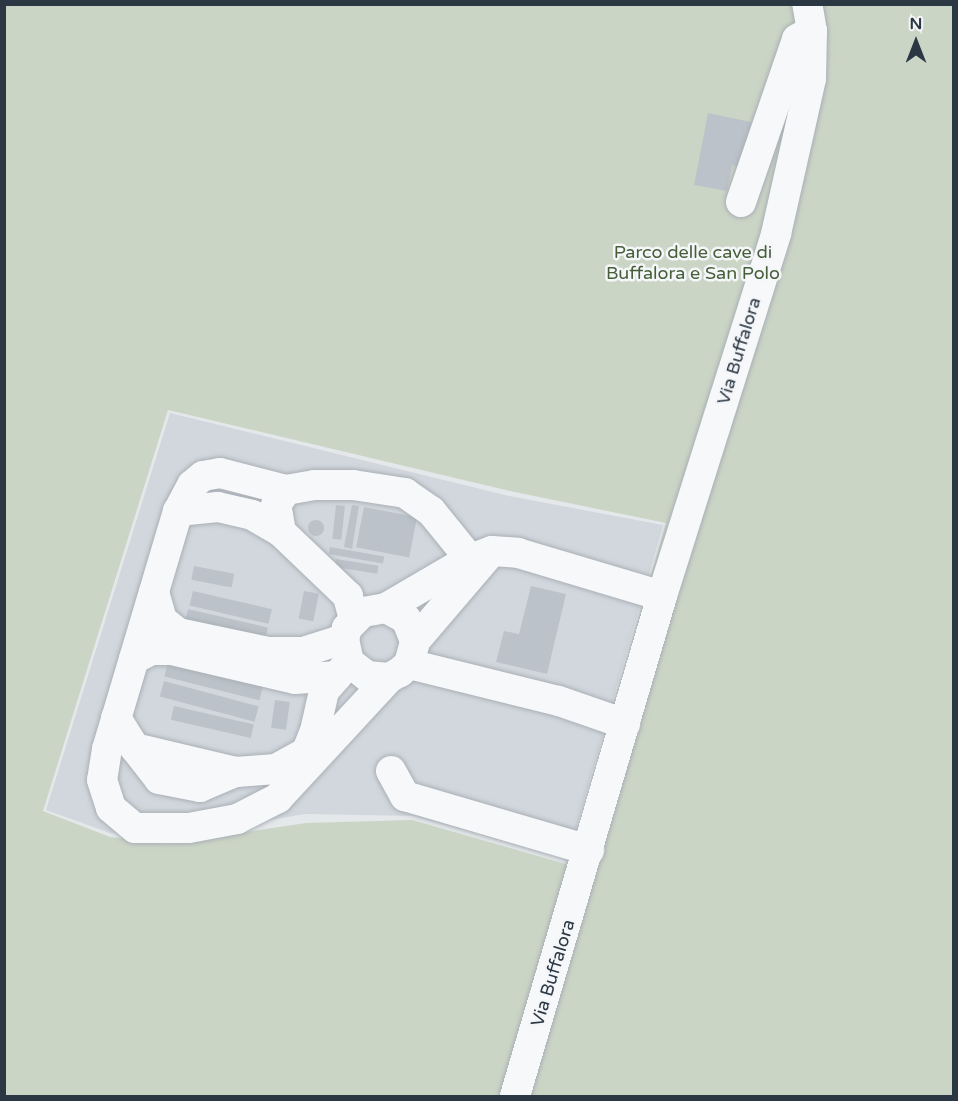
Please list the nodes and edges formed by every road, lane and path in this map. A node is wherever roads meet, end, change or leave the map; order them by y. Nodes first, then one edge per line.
1 (809, 18) edge
2 (741, 202) dead end
3 (286, 490) junction
4 (178, 511) junction
5 (281, 532) junction
6 (481, 555) junction
7 (154, 592) junction
8 (653, 594) junction
9 (386, 608) junction
10 (346, 649) junction
11 (134, 659) junction
12 (404, 661) junction
13 (116, 718) junction
14 (625, 724) junction
15 (340, 734) junction
16 (306, 753) junction
17 (391, 771) dead end
18 (589, 850) junction
19 (515, 1096) edge

1 - 2 street, Via Buffalora
1 - 8 street, Via Buffalora
3 - 4 street
3 - 5 street
3 - 6 street
4 - 5 street
4 - 7 street
5 - 10 street
6 - 8 street
6 - 9 street
6 - 12 street
7 - 10 street
7 - 11 street
8 - 14 street, Via Buffalora
9 - 10 street
9 - 12 street
10 - 11 street
10 - 12 street
10 - 16 street
11 - 13 street
12 - 14 street
12 - 15 street
13 - 15 street
13 - 16 street
14 - 18 street, Via Buffalora
15 - 16 street
17 - 18 street
18 - 19 street, Via Buffalora

